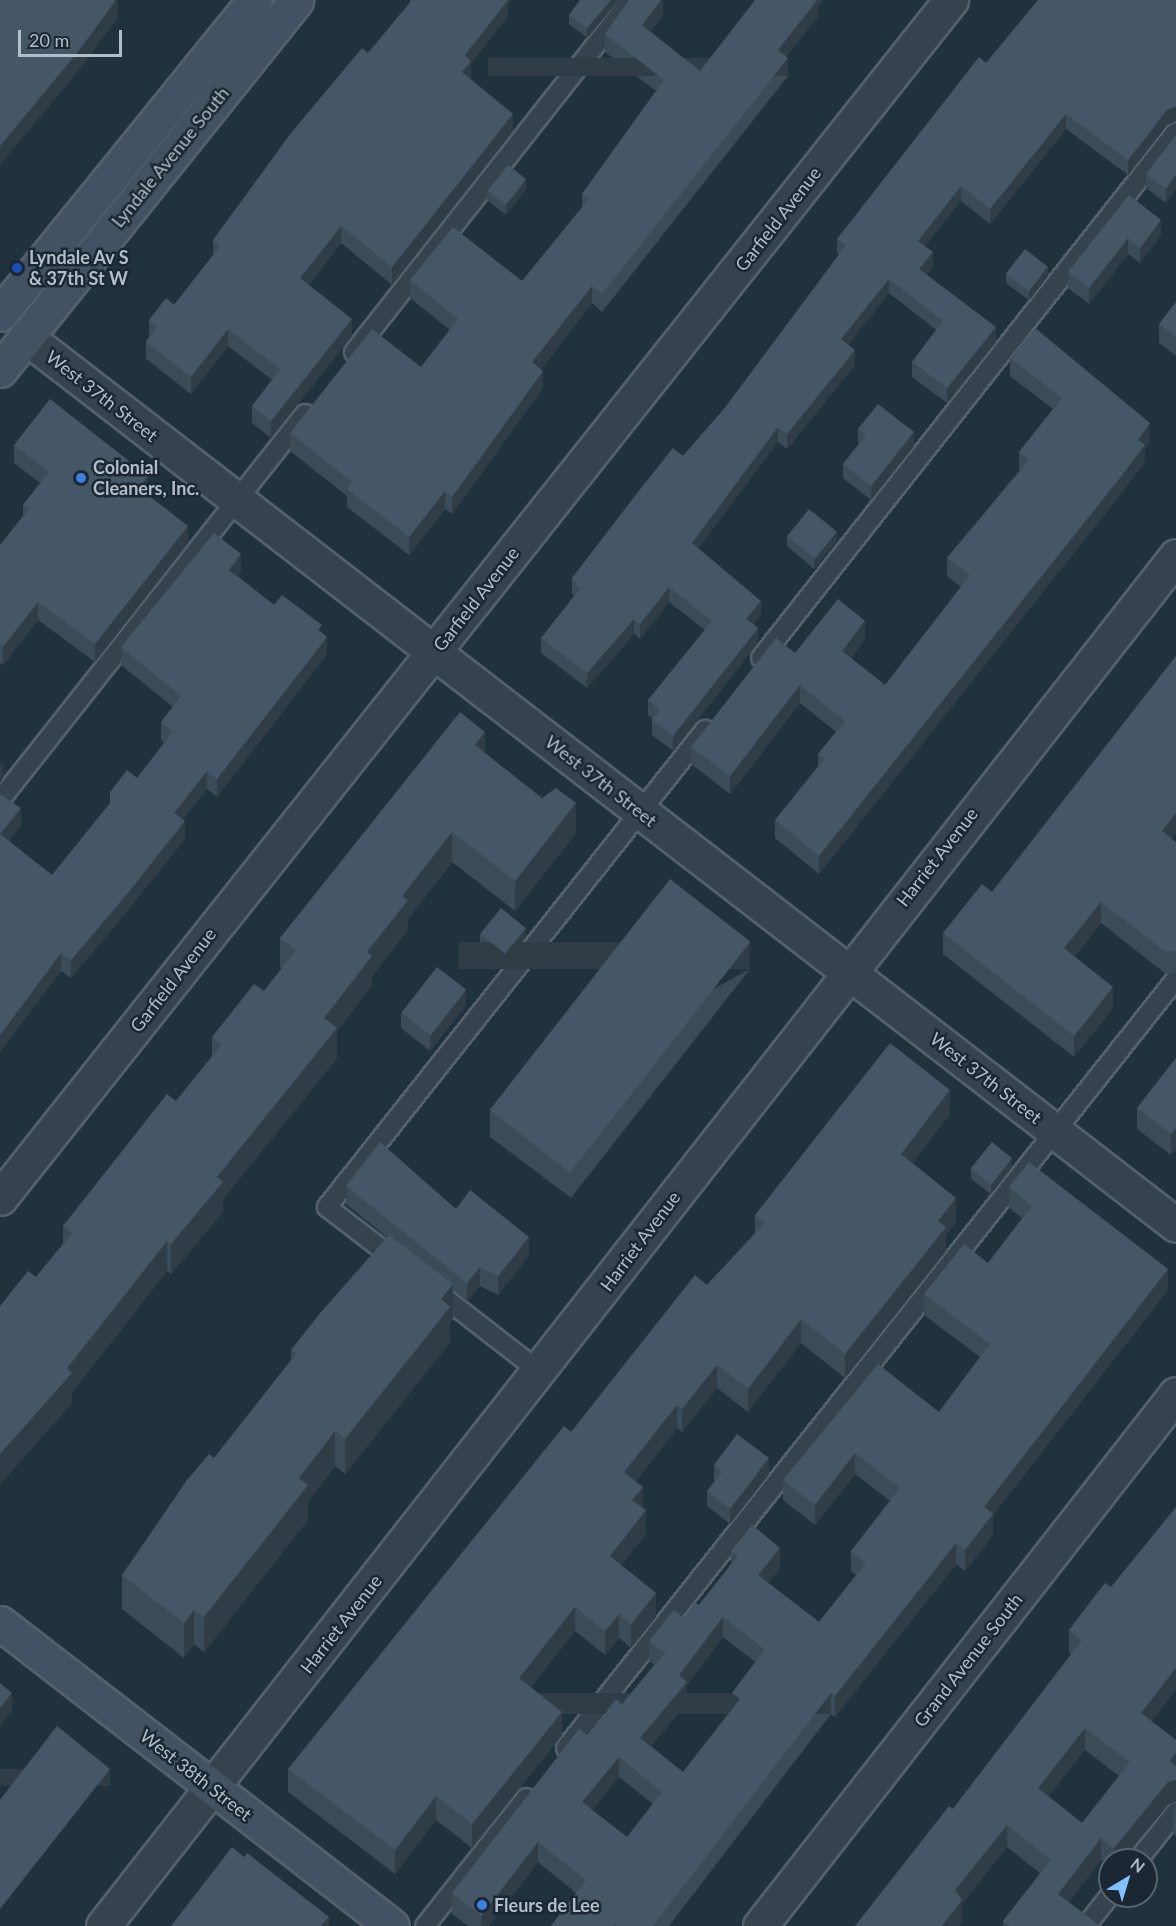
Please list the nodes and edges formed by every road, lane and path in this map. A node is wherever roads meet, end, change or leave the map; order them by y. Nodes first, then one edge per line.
1 (254, 0) edge
2 (296, 0) edge
3 (631, 0) edge
4 (951, 0) edge
5 (1176, 132) edge
6 (0, 314) edge
7 (26, 337) junction
8 (344, 366) edge
9 (0, 370) edge
10 (321, 394) edge
11 (238, 500) junction
12 (1176, 556) edge
13 (434, 652) junction
14 (747, 677) edge
15 (717, 714) edge
16 (0, 800) edge
17 (641, 811) junction
18 (847, 971) junction
19 (1176, 979) edge
20 (1055, 1131) junction
21 (0, 1198) edge
22 (1176, 1226) edge
23 (540, 1372) junction
24 (1176, 1394) edge
25 (0, 1623) edge
26 (556, 1760) edge
27 (542, 1779) edge
28 (212, 1787) junction
29 (1176, 1812) edge
30 (1148, 1848) edge
31 (1100, 1908) edge
32 (103, 1926) edge
33 (392, 1926) edge
34 (425, 1926) edge
35 (760, 1926) edge
36 (1086, 1926) edge

1 - 6 main road, Lyndale Avenue South
2 - 7 main road, Lyndale Avenue South
3 - 8 lane
4 - 13 street, Garfield Avenue
5 - 14 lane
7 - 9 main road, Lyndale Avenue South
7 - 11 street, West 37th Street
10 - 11 lane
11 - 13 street, West 37th Street
11 - 16 lane
12 - 18 street, Harriet Avenue
13 - 17 street, West 37th Street
13 - 21 street, Garfield Avenue
15 - 17 lane
17 - 18 street, West 37th Street
17 - 23 lane
18 - 20 street, West 37th Street
18 - 23 street, Harriet Avenue
19 - 20 lane
20 - 22 street, West 37th Street
20 - 26 lane
23 - 28 street, Harriet Avenue
24 - 35 street, Grand Avenue South
25 - 28 main road, West 38th Street
27 - 34 lane
28 - 32 street, Harriet Avenue
28 - 33 main road, West 38th Street
29 - 30 lane
31 - 36 lane

